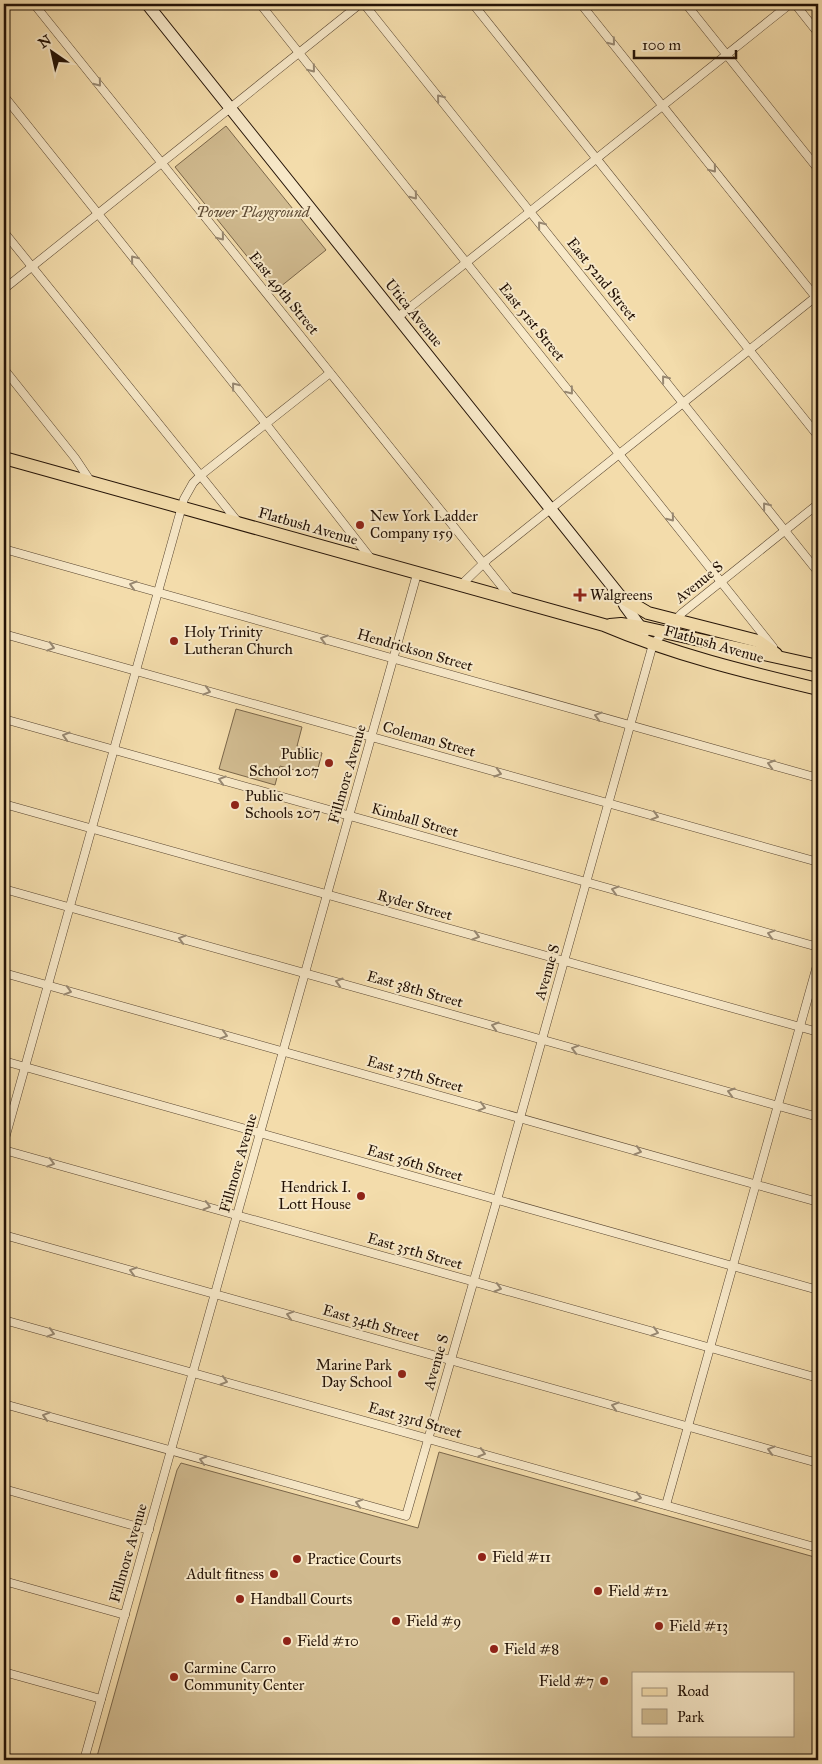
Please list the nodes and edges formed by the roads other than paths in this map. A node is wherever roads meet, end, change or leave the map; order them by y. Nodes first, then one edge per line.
1 (34, 4) edge
2 (147, 4) edge
3 (260, 4) edge
4 (360, 4) edge
5 (364, 4) edge
6 (473, 4) edge
7 (581, 4) edge
8 (686, 4) edge
9 (790, 4) edge
10 (795, 4) edge
11 (818, 33) edge
12 (299, 52) junction
13 (726, 54) junction
14 (4, 96) edge
15 (663, 105) junction
16 (230, 108) junction
17 (596, 158) junction
18 (162, 162) junction
19 (818, 169) edge
20 (530, 211) junction
21 (98, 214) junction
22 (4, 232) edge
23 (466, 262) junction
24 (31, 267) junction
25 (4, 289) edge
26 (817, 297) edge
27 (398, 317) junction
28 (750, 350) junction
29 (4, 369) edge
30 (330, 373) junction
31 (683, 403) junction
32 (266, 424) junction
33 (818, 436) edge
34 (620, 454) junction
35 (4, 458) edge
36 (201, 475) junction
37 (91, 482) junction
38 (818, 504) edge
39 (182, 508) junction
40 (551, 509) junction
41 (239, 524) junction
42 (785, 530) junction
43 (4, 549) edge
44 (373, 562) junction
45 (483, 563) junction
46 (818, 572) edge
47 (417, 574) junction
48 (722, 581) junction
49 (460, 586) junction
50 (158, 592) junction
51 (621, 597) junction
52 (512, 600) junction
53 (675, 620) junction
54 (604, 625) junction
55 (641, 627) junction
56 (664, 632) junction
57 (4, 634) edge
58 (653, 644) junction
59 (394, 658) junction
60 (782, 658) junction
61 (818, 666) edge
62 (136, 671) junction
63 (818, 689) edge
64 (4, 719) edge
65 (630, 725) junction
66 (372, 737) junction
67 (114, 750) junction
68 (818, 778) edge
69 (608, 803) junction
70 (4, 804) edge
71 (350, 816) junction
72 (92, 828) junction
73 (818, 862) edge
74 (586, 882) junction
75 (4, 889) edge
76 (328, 894) junction
77 (70, 907) junction
78 (818, 947) edge
79 (564, 960) junction
80 (818, 962) edge
81 (4, 973) edge
82 (306, 973) junction
83 (47, 985) junction
84 (800, 1027) junction
85 (818, 1032) edge
86 (542, 1039) junction
87 (284, 1052) junction
88 (4, 1062) edge
89 (24, 1067) junction
90 (778, 1106) junction
91 (818, 1117) edge
92 (520, 1118) junction
93 (261, 1134) junction
94 (4, 1142) edge
95 (4, 1150) edge
96 (756, 1184) junction
97 (498, 1200) junction
98 (818, 1202) edge
99 (238, 1215) junction
100 (4, 1235) edge
101 (732, 1266) junction
102 (474, 1281) junction
103 (818, 1290) edge
104 (215, 1294) junction
105 (4, 1320) edge
106 (710, 1348) junction
107 (451, 1360) junction
108 (194, 1373) junction
109 (818, 1378) edge
110 (4, 1404) edge
111 (688, 1426) junction
112 (429, 1438) junction
113 (172, 1451) junction
114 (818, 1463) edge
115 (4, 1489) edge
116 (666, 1505) junction
117 (149, 1530) junction
118 (818, 1548) edge
119 (4, 1581) edge
120 (125, 1615) junction
121 (4, 1672) edge
122 (101, 1699) junction
123 (4, 1756) edge
124 (17, 1760) edge
125 (84, 1760) edge

1 -> 18 street, East 49th Street
2 - 16 main road, Utica Avenue
3 - 12 street, East 51st Street
4 - 12 street
20 -> 5 street, East 52nd Street
6 - 17 street
7 -> 15 street
8 - 13 street
9 - 13 street
10 - 11 street
12 - 16 street
12 -> 23 street, East 51st Street
13 - 15 street
13 - 19 street
14 - 21 street
15 - 17 street
15 -> 26 street
16 - 18 street
16 - 27 main road, Utica Avenue
17 - 20 street
17 - 28 street
18 - 21 street
18 -> 30 street, East 49th Street
20 - 23 street
31 -> 20 street, East 52nd Street
21 - 24 street
32 -> 21 street
22 - 24 street
23 - 27 street
23 -> 34 street, East 51st Street
24 - 25 street
24 - 36 street
26 - 28 street
27 - 40 main road, Utica Avenue
28 - 31 street
28 - 33 street
29 - 37 street
30 - 32 street
30 - 45 street, East 49th Street
31 - 34 street
42 -> 31 street, East 52nd Street
32 - 36 street
32 - 44 street
34 - 40 street
34 -> 48 street, East 51st Street
35 - 37 main road, Flatbush Avenue
36 - 39 street
36 - 41 street
37 - 39 main road, Flatbush Avenue
38 - 42 street, Avenue S
39 - 41 main road, Flatbush Avenue
39 - 50 street
40 - 45 street
40 - 51 main road, Utica Avenue
41 - 44 main road, Flatbush Avenue
42 - 46 street, East 52nd Street
42 - 48 street, Avenue S
50 -> 43 street, Hendrickson Street
44 - 47 main road, Flatbush Avenue
45 - 49 street
45 - 52 street, East 49th Street
47 - 49 main road, Flatbush Avenue
47 - 59 street, Fillmore Avenue
48 - 53 street, Avenue S
48 - 60 street, East 51st Street
49 - 52 main road, Flatbush Avenue
59 -> 50 street, Hendrickson Street
50 - 62 street
51 - 53 main road
51 - 55 main road, Utica Avenue
52 - 54 main road, Flatbush Avenue
53 - 56 street, Avenue S
53 - 60 main road
54 - 55 main road, Flatbush Avenue
54 - 58 main road, Flatbush Avenue
55 - 56 main road, Flatbush Avenue
55 - 58 main road, Utica Avenue
56 - 58 street, Avenue S
56 - 60 main road, Flatbush Avenue
57 -> 62 street, Coleman Street
58 - 63 main road, Flatbush Avenue
58 - 65 street, Avenue S
65 -> 59 street, Hendrickson Street
59 - 66 street, Fillmore Avenue
60 - 61 main road, Flatbush Avenue
62 -> 66 street, Coleman Street
62 - 67 street
67 -> 64 street, Kimball Street
68 -> 65 street, Hendrickson Street
65 - 69 street, Avenue S
66 -> 69 street, Coleman Street
66 - 71 street, Fillmore Avenue
71 -> 67 street, Kimball Street
67 - 72 street
69 -> 73 street, Coleman Street
69 - 74 street, Avenue S
70 - 72 street, Ryder Street
71 - 74 street, Kimball Street
71 - 76 street, Fillmore Avenue
72 - 76 street, Ryder Street
72 - 77 street
78 -> 74 street, Kimball Street
74 - 79 street, Avenue S
75 - 77 street, East 38th Street
76 -> 79 street, Ryder Street
76 - 82 street, Fillmore Avenue
82 -> 77 street, East 38th Street
77 - 83 street
79 - 84 street, Ryder Street
79 - 86 street, Avenue S
80 - 84 street
81 - 83 street, East 37th Street
86 -> 82 street, East 38th Street
82 - 87 street, Fillmore Avenue
83 -> 87 street, East 37th Street
83 - 89 street
84 - 85 street, Ryder Street
84 - 90 street
90 -> 86 street, East 38th Street
86 - 92 street, Avenue S
87 -> 92 street, East 37th Street
87 - 93 street, Fillmore Avenue
88 - 89 street, East 36th Street
89 - 93 street, East 36th Street
89 - 94 street
90 - 91 street, East 38th Street
90 - 96 street
92 -> 96 street, East 37th Street
92 - 97 street, Avenue S
93 - 97 street, East 36th Street
93 - 99 street, Fillmore Avenue
95 -> 99 street, East 35th Street
96 - 98 street, East 37th Street
96 - 101 street
97 - 101 street, East 36th Street
97 - 102 street, Avenue S
99 - 102 street, East 35th Street
99 - 104 street, Fillmore Avenue
104 -> 100 street, East 34th Street
101 - 103 street, East 36th Street
101 - 106 street
102 -> 106 street, East 35th Street
102 - 107 street, Avenue S
107 -> 104 street, East 34th Street
104 - 108 street, Fillmore Avenue
105 -> 108 street, East 33rd Street
106 - 109 street, East 35th Street
106 - 111 street
111 -> 107 street, East 34th Street
107 - 112 street, Avenue S
108 -> 112 street, East 33rd Street
108 - 113 street, Fillmore Avenue
113 -> 110 street
114 -> 111 street, East 34th Street
111 - 116 street
112 -> 113 street, Avenue S
112 -> 116 street, East 33rd Street
113 - 117 street, Fillmore Avenue
115 - 117 street
116 - 118 street, East 33rd Street
117 - 120 street, Fillmore Avenue
119 - 120 street
120 - 122 street, Fillmore Avenue
121 - 122 street
122 - 125 street, Fillmore Avenue
123 - 124 street

